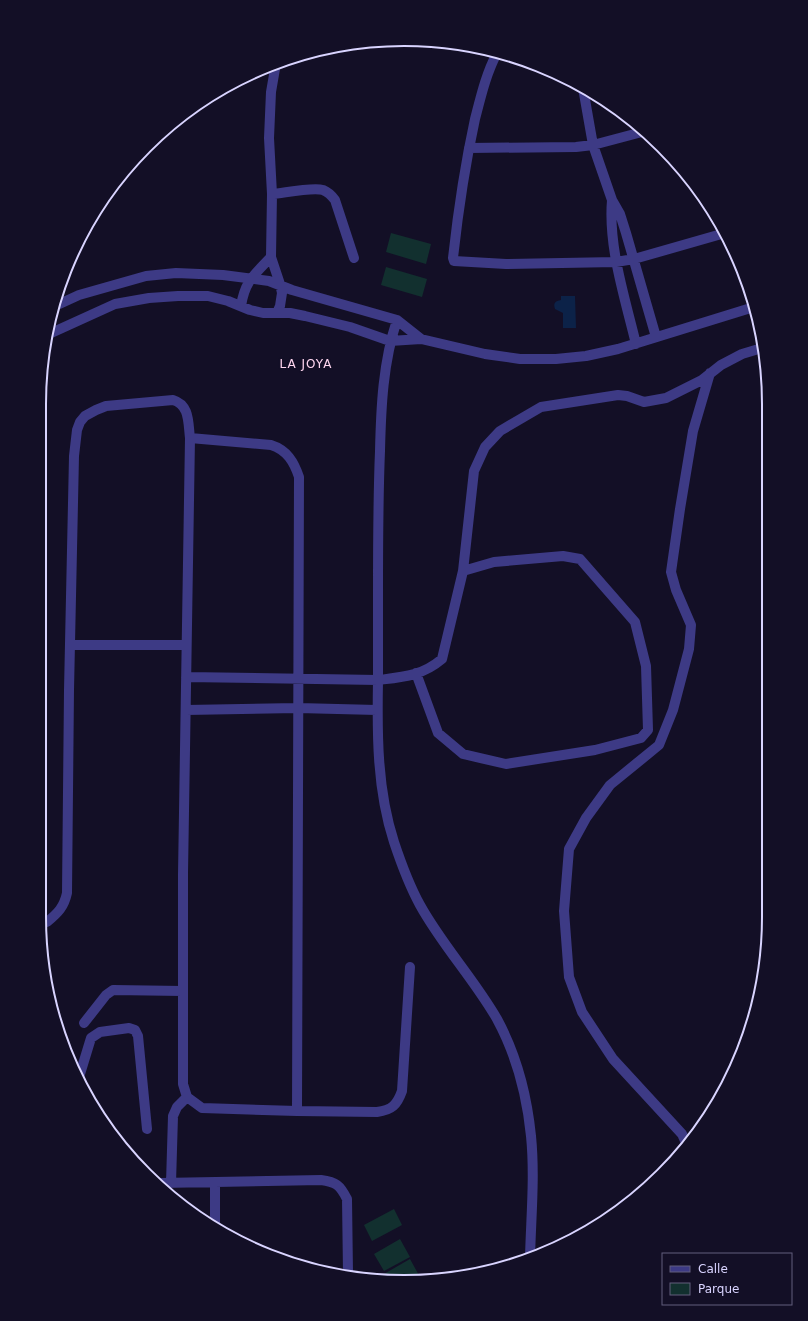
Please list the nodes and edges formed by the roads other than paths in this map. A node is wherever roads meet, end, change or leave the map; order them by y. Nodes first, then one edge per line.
1 (495, 58) edge
2 (275, 70) edge
3 (583, 94) edge
4 (638, 133) edge
5 (593, 145) junction
6 (469, 148) junction
7 (272, 194) junction
8 (612, 200) junction
9 (719, 234) edge
10 (271, 257) junction
11 (354, 258) dead end
12 (634, 259) junction
13 (616, 262) junction
14 (251, 278) junction
15 (280, 284) junction
16 (643, 291) junction
17 (625, 295) junction
18 (60, 304) edge
19 (241, 306) junction
20 (749, 308) edge
21 (277, 313) junction
22 (397, 320) junction
23 (53, 332) edge
24 (656, 337) junction
25 (421, 338) junction
26 (390, 341) junction
27 (636, 344) junction
28 (758, 349) edge
29 (710, 373) junction
30 (190, 438) junction
31 (463, 571) junction
32 (71, 645) junction
33 (186, 645) junction
34 (416, 674) junction
35 (186, 677) junction
36 (298, 679) junction
37 (378, 680) junction
38 (298, 708) junction
39 (186, 710) junction
40 (377, 710) junction
41 (47, 922) dead end
42 (410, 967) dead end
43 (183, 991) junction
44 (84, 1023) dead end
45 (81, 1071) edge
46 (187, 1097) junction
47 (297, 1111) junction
48 (147, 1129) dead end
49 (684, 1139) edge
50 (166, 1183) edge
51 (215, 1183) junction
52 (215, 1221) edge
53 (530, 1252) edge
54 (348, 1270) edge

1 - 6 street
2 - 7 street
3 - 5 street
4 - 5 street
5 - 6 street
5 - 8 street
6 - 13 street
7 - 10 street
7 - 11 street
8 - 12 street
8 - 13 street
9 - 12 street
10 - 14 street
10 - 15 street
12 - 13 street
12 - 16 street
13 - 17 street
14 - 15 street
14 - 18 street
14 - 19 street
15 - 21 street
15 - 22 street
16 - 17 street
16 - 24 street
17 - 27 street
19 - 21 street
19 - 23 street
20 - 24 street
21 - 26 street
22 - 25 street
22 - 26 street
24 - 27 street
25 - 26 street
25 - 27 street
26 - 37 street
28 - 29 street
29 - 31 street
29 - 49 street
30 - 32 street
30 - 33 street
30 - 36 street
31 - 34 street
31 - 34 street
32 - 33 street
32 - 41 street
33 - 35 street
34 - 37 street
35 - 36 street
35 - 39 street
36 - 37 street
36 - 38 street
37 - 40 street
38 - 39 street
38 - 40 street
38 - 47 street
39 - 43 street
40 - 53 street
42 - 47 street
43 - 44 street
43 - 46 street
45 - 48 street
46 - 47 street
46 - 50 street
50 - 51 street
51 - 52 street
51 - 54 street

